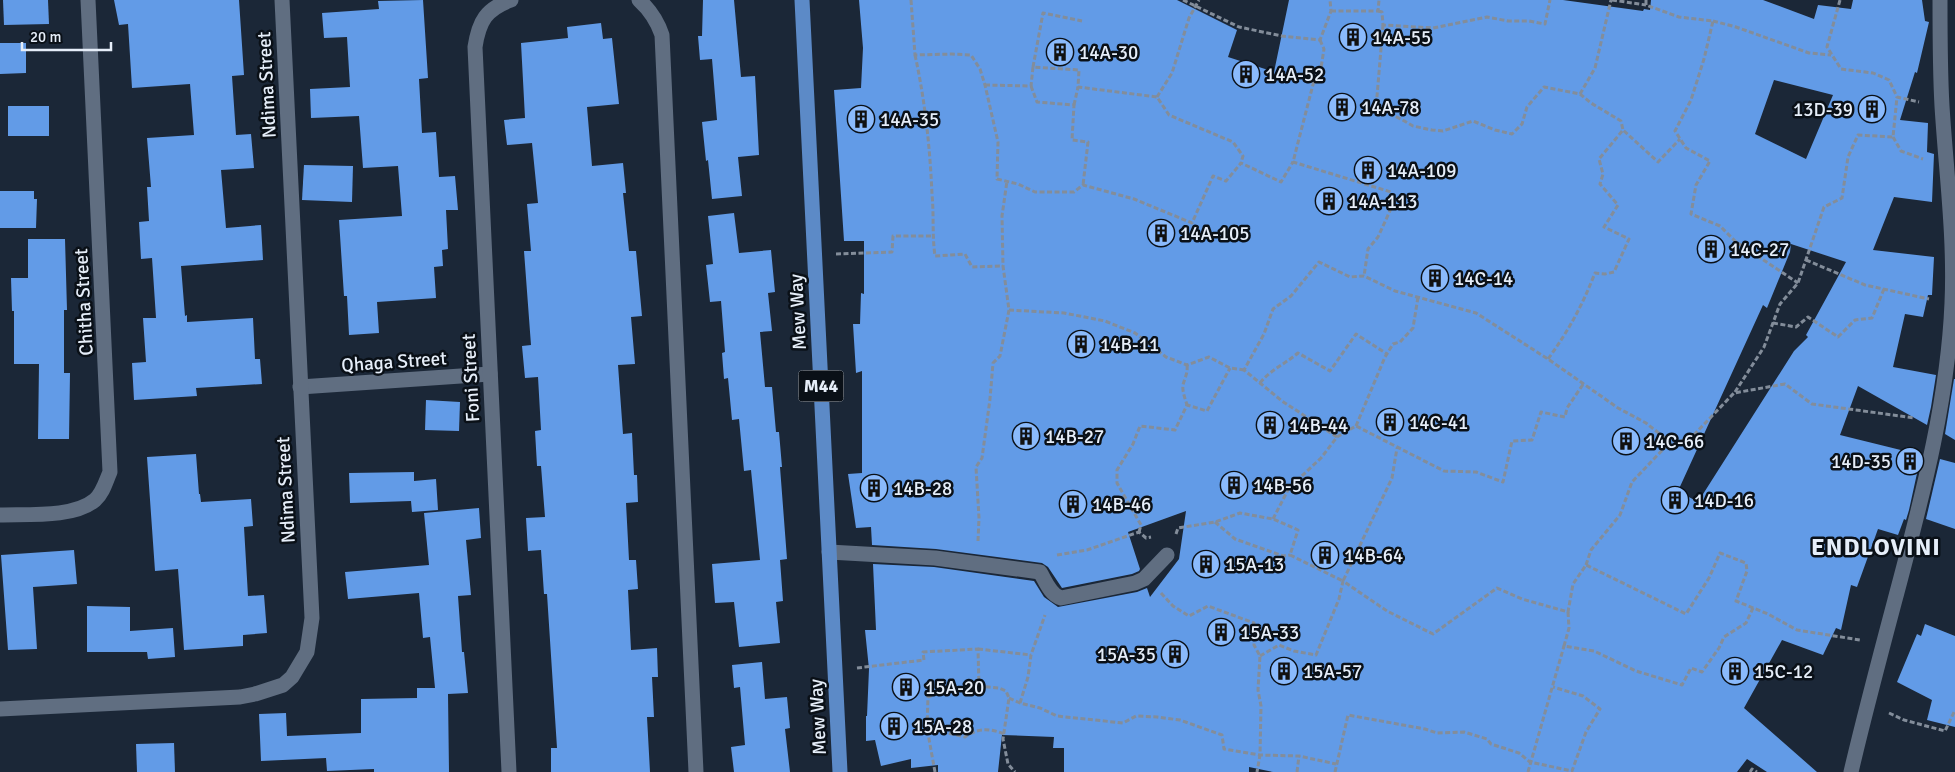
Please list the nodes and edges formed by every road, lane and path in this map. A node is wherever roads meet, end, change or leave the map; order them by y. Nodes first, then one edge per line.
1 (88, 0) edge
2 (282, 0) edge
3 (511, 0) edge
4 (638, 0) edge
5 (802, 0) edge
6 (911, 0) edge
7 (1183, 0) edge
8 (1199, 0) edge
9 (1330, 0) edge
10 (1379, 0) edge
11 (1550, 0) edge
12 (1611, 0) edge
13 (1646, 0) edge
14 (1840, 0) edge
15 (1940, 0) edge
16 (1646, 5) junction
17 (1195, 6) junction
18 (1330, 11) junction
19 (1378, 11) junction
20 (1082, 21) dead end
21 (1713, 21) junction
22 (1383, 25) junction
23 (1320, 40) junction
24 (915, 55) junction
25 (1832, 55) junction
26 (1033, 67) junction
27 (985, 85) junction
28 (1031, 86) junction
29 (1078, 87) junction
30 (1580, 94) junction
31 (1157, 97) junction
32 (1897, 98) junction
33 (1074, 105) junction
34 (1942, 106) junction
35 (1622, 130) junction
36 (1893, 137) junction
37 (1680, 139) junction
38 (1946, 159) junction
39 (1293, 162) junction
40 (1241, 163) junction
41 (1007, 181) junction
42 (1083, 185) junction
43 (932, 236) junction
44 (814, 256) junction
45 (1953, 258) edge
46 (1806, 260) junction
47 (1003, 266) junction
48 (1364, 276) junction
49 (1798, 283) junction
50 (1884, 289) junction
51 (1418, 298) junction
52 (1952, 302) junction
53 (1009, 310) junction
54 (1773, 323) junction
55 (1387, 354) junction
56 (1548, 359) junction
57 (1187, 365) junction
58 (1230, 368) junction
59 (1244, 370) junction
60 (490, 374) junction
61 (1260, 383) junction
62 (1584, 383) junction
63 (300, 387) junction
64 (1734, 393) junction
65 (1187, 405) junction
66 (1938, 421) junction
67 (1356, 426) junction
68 (1337, 437) junction
69 (1670, 442) junction
70 (1397, 448) junction
71 (0, 515) edge
72 (1273, 519) junction
73 (1215, 522) junction
74 (1178, 528) junction
75 (1170, 530) dead end
76 (1139, 532) junction
77 (1154, 536) dead end
78 (829, 552) junction
79 (1167, 555) junction
80 (1290, 556) junction
81 (977, 564) junction
82 (1586, 565) junction
83 (1040, 572) junction
84 (1343, 581) junction
85 (1057, 597) junction
86 (1753, 608) junction
87 (1568, 612) junction
88 (1883, 645) junction
89 (1564, 646) junction
90 (978, 649) junction
91 (1031, 655) junction
92 (1260, 656) junction
93 (835, 670) junction
94 (979, 686) junction
95 (1553, 687) junction
96 (1009, 698) junction
97 (1868, 702) junction
98 (1020, 703) junction
99 (0, 709) edge
100 (1955, 710) edge
101 (928, 728) junction
102 (1004, 734) junction
103 (1260, 755) junction
104 (1299, 756) junction
105 (1530, 762) junction
106 (1336, 764) junction
107 (509, 772) edge
108 (696, 772) edge
109 (840, 772) edge
110 (934, 772) edge
111 (1015, 772) edge
112 (1257, 772) edge
113 (1297, 772) edge
114 (1335, 772) edge
115 (1528, 772) edge
116 (1750, 772) edge
117 (1757, 772) edge
118 (1851, 772) edge

1 - 71 street, Chitha Street
2 - 63 street, Ndima Street
3 - 60 street, Foni Street
4 - 108 street
5 - 44 main road, Mew Way / M44
6 - 24 path
7 - 17 path
8 - 17 path
9 - 18 path
10 - 19 path
11 - 22 path
12 - 16 path
12 - 30 path
13 - 16 path
14 - 25 path
15 - 34 street
16 - 21 path
17 - 23 path
17 - 31 path
18 - 19 path
18 - 23 path
19 - 22 path
20 - 26 path
21 - 25 path
21 - 37 path
22 - 30 path
23 - 39 path
24 - 27 path
24 - 43 path
25 - 32 path
26 - 28 path
26 - 29 path
27 - 28 path
27 - 41 path
28 - 33 path
29 - 31 path
29 - 33 path
30 - 35 path
31 - 40 path
32 - 34 path
32 - 36 path
33 - 42 path
34 - 38 street
35 - 37 path
35 - 56 path
36 - 38 path
36 - 46 path
37 - 49 path
38 - 45 street
39 - 40 path
39 - 48 path
40 - 42 path
41 - 42 path
41 - 47 path
43 - 44 path
43 - 47 path
44 - 78 main road, Mew Way / M44
45 - 52 street
46 - 49 path
46 - 50 path
47 - 53 path
48 - 51 path
48 - 59 path
49 - 54 path
50 - 52 path
50 - 54 path
51 - 55 path
51 - 56 path
52 - 66 street
53 - 57 path
53 - 81 path
54 - 64 path
55 - 61 path
55 - 67 path
56 - 62 path
57 - 58 path
57 - 65 path
58 - 59 path
58 - 65 path
59 - 61 path
60 - 63 street, Qhaga Street
60 - 107 street, Foni Street
61 - 68 path
62 - 69 path
62 - 70 path
63 - 99 street, Ndima Street
64 - 66 path
64 - 69 path
65 - 76 path
66 - 88 street
67 - 68 path
67 - 70 path
68 - 72 path
69 - 82 path
70 - 84 path
72 - 73 path
72 - 80 path
73 - 74 path
73 - 80 path
74 - 75 path
74 - 79 path
76 - 77 path
76 - 83 path
78 - 81 street
78 - 93 main road, Mew Way / M44
79 - 85 street
79 - 92 path
80 - 84 path
81 - 83 street
82 - 86 path
82 - 87 path
83 - 85 street
84 - 87 path
84 - 92 path
85 - 91 path
86 - 88 path
86 - 89 path
87 - 89 path
88 - 97 street
89 - 95 path
90 - 91 path
90 - 93 path
90 - 94 path
91 - 98 path
92 - 103 path
93 - 109 main road, Mew Way / M44
94 - 96 path
94 - 101 path
95 - 105 path
95 - 105 path
96 - 98 path
96 - 102 path
97 - 100 path
97 - 118 street
98 - 103 path
101 - 102 path
101 - 110 path
102 - 111 path
103 - 104 path
103 - 112 path
104 - 106 path
104 - 113 path
105 - 106 path
105 - 115 path
106 - 114 path
116 - 117 path

